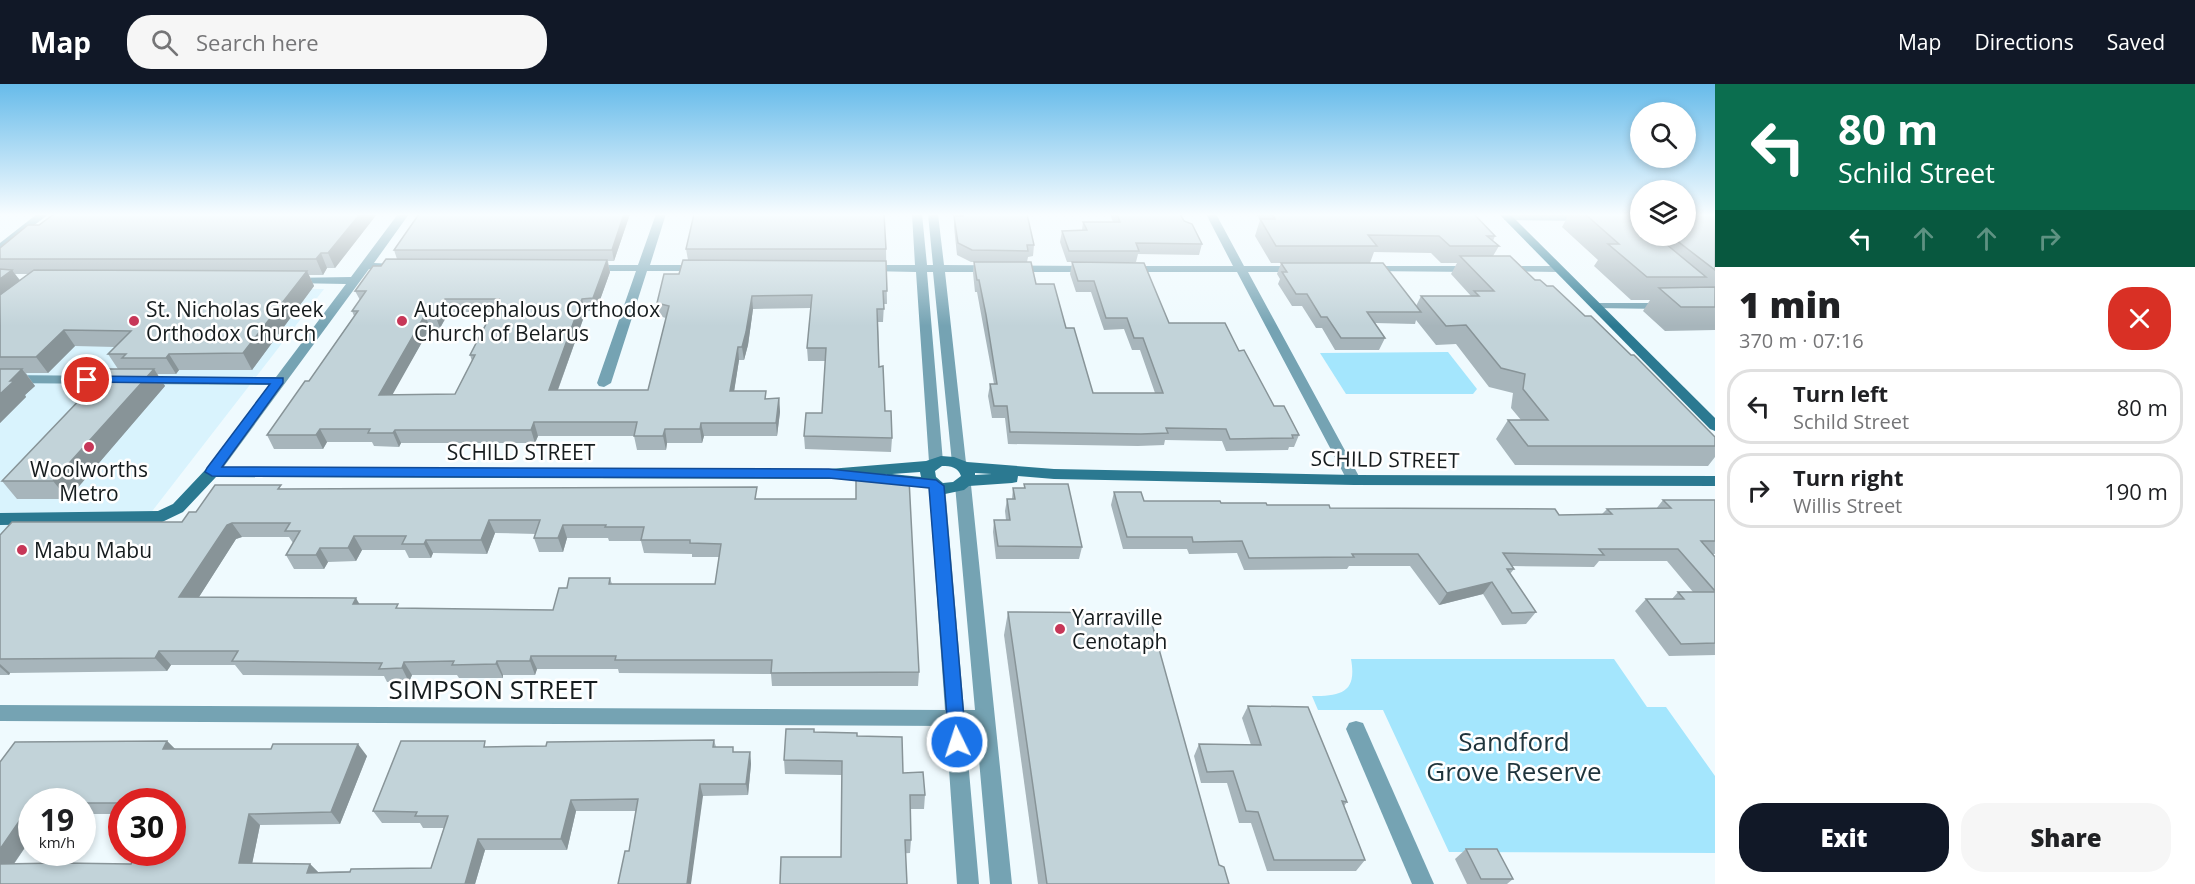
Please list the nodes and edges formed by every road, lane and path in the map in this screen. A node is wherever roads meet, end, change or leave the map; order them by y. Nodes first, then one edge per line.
1 (377, 251) edge
2 (649, 251) edge
3 (920, 251) edge
4 (936, 251) edge
5 (1231, 251) edge
6 (1541, 251) edge
7 (366, 266) junction
8 (408, 267) edge
9 (571, 268) edge
10 (643, 268) junction
11 (714, 268) edge
12 (855, 268) edge
13 (921, 268) junction
14 (938, 268) junction
15 (1240, 269) junction
16 (1312, 269) edge
17 (1359, 269) edge
18 (1558, 269) junction
19 (275, 280) edge
20 (354, 281) junction
21 (1595, 306) junction
22 (1670, 306) edge
23 (0, 379) edge
24 (279, 381) junction
25 (604, 383) dead end
26 (1715, 426) edge
27 (933, 464) junction
28 (212, 472) junction
29 (829, 474) junction
30 (963, 474) junction
31 (1354, 480) junction
32 (1715, 481) edge
33 (934, 485) junction
34 (0, 519) edge
35 (0, 713) edge
36 (956, 718) junction
37 (985, 718) junction
38 (1356, 729) dead end
39 (968, 884) edge
40 (1001, 884) edge
41 (1423, 884) edge

1 - 7 street
2 - 10 street
3 - 13 street
4 - 14 street
5 - 15 street
6 - 18 street
7 - 8 street
7 - 20 street
9 - 10 street
10 - 11 street
10 - 25 street
12 - 13 street
13 - 14 street
13 - 27 street
14 - 15 street
14 - 30 street
15 - 16 street
15 - 31 street
17 - 18 street
18 - 21 street
19 - 20 street
20 - 24 street
21 - 22 lane
21 - 26 street
23 - 24 street
24 - 28 street
27 - 29 street, SCHILD STREET
27 - 30 street
27 - 33 street
28 - 29 street, SCHILD STREET
28 - 34 street
29 - 33 street, SCHILD STREET
30 - 31 street, SCHILD STREET
30 - 33 street
30 - 37 street
31 - 32 street, SCHILD STREET
33 - 36 street
35 - 36 street, SIMPSON STREET
36 - 37 street, SIMPSON STREET
36 - 39 street
37 - 40 street
38 - 41 street

